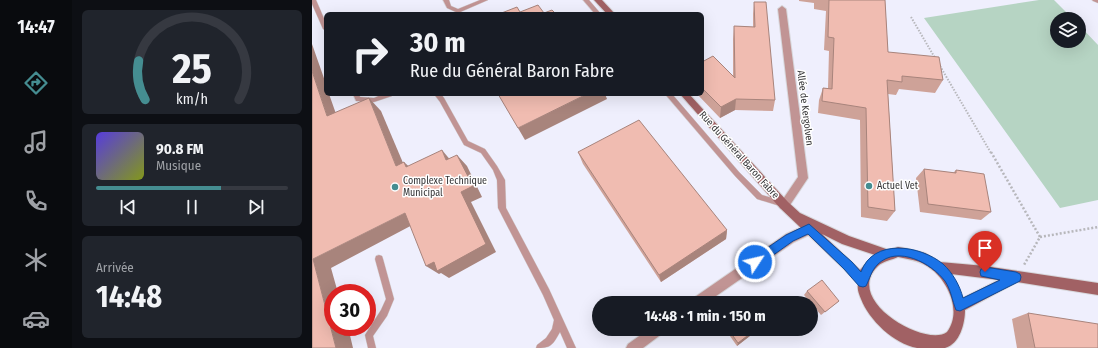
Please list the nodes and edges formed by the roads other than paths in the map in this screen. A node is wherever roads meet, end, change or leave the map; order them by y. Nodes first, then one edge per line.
1 (313, 0) edge
2 (446, 0) edge
3 (485, 0) edge
4 (586, 0) edge
5 (598, 0) edge
6 (782, 9) dead end
7 (596, 12) edge
8 (609, 12) edge
9 (324, 25) edge
10 (357, 96) edge
11 (385, 96) edge
12 (439, 96) edge
13 (670, 96) edge
14 (686, 96) edge
15 (784, 205) junction
16 (796, 216) junction
17 (809, 228) junction
18 (886, 254) junction
19 (379, 259) dead end
20 (939, 268) junction
21 (1016, 277) junction
22 (863, 282) junction
23 (1098, 289) edge
24 (706, 296) edge
25 (960, 306) junction
26 (558, 320) junction
27 (649, 336) edge
28 (950, 343) edge
29 (902, 345) edge
30 (372, 348) edge
31 (540, 348) edge
32 (572, 348) edge
33 (632, 348) edge

1 - 9 lane
2 - 3 lane
4 - 7 lane
5 - 8 main road
6 - 15 street, Allée de Kergolven
10 - 11 lane
12 - 26 lane
13 - 15 lane
14 - 15 main road, Rue du Général Baron Fabre
15 - 16 main road, Rue du Général Baron Fabre
16 - 17 main road, Rue du Général Baron Fabre
16 - 18 main road, Rue du Général Baron Fabre
17 - 22 main road, Rue du Général Baron Fabre
17 - 24 street
18 - 20 main road
18 - 22 main road
19 - 30 lane
20 - 21 main road
20 - 25 main road
21 - 23 main road
21 - 25 main road
22 - 29 main road
25 - 28 main road
26 - 31 lane
26 - 32 lane
27 - 33 street
28 - 29 main road

